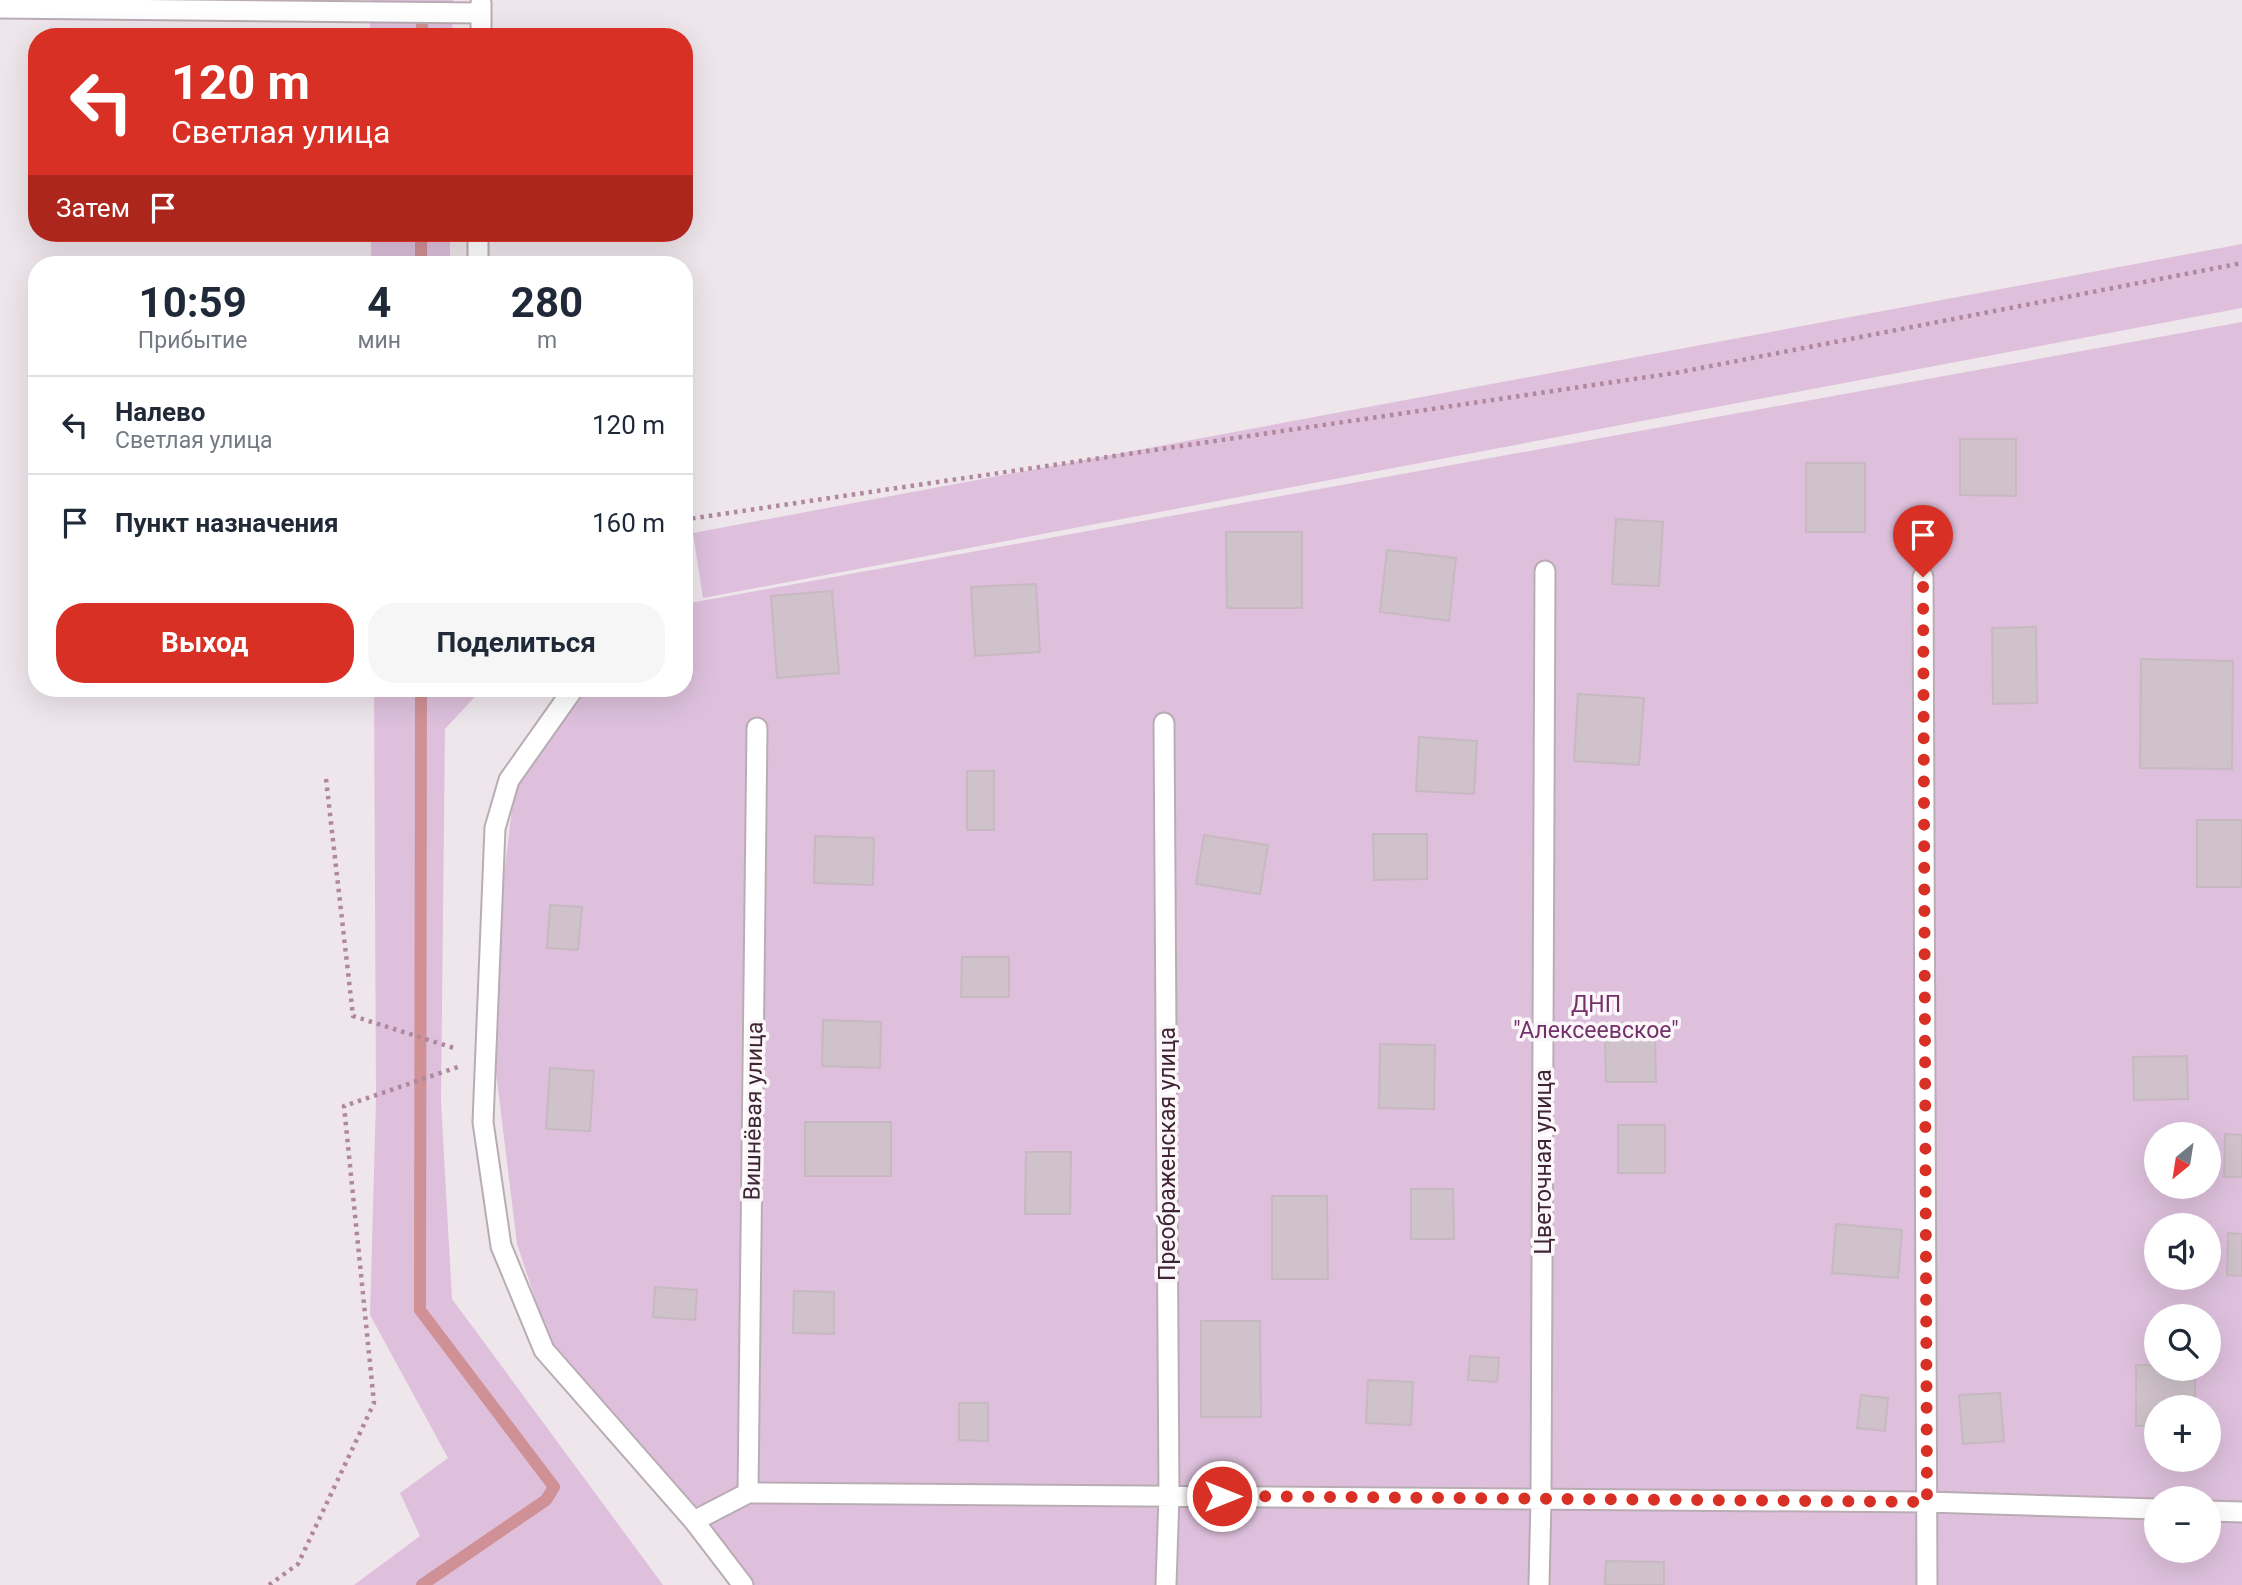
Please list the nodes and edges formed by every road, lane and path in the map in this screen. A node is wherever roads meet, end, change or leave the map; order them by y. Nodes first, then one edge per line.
1 (481, 7) edge
2 (0, 8) edge
3 (481, 28) edge
4 (2242, 263) edge
5 (693, 519) edge
6 (1545, 571) dead end
7 (1923, 577) dead end
8 (568, 697) edge
9 (1164, 723) dead end
10 (757, 728) dead end
11 (326, 779) dead end
12 (484, 1058) junction
13 (748, 1493) junction
14 (1168, 1496) junction
15 (1541, 1499) junction
16 (1927, 1502) junction
17 (2144, 1509) edge
18 (2221, 1511) edge
19 (2242, 1512) edge
20 (694, 1521) junction
21 (269, 1585) edge
22 (743, 1585) edge
23 (1166, 1585) edge
24 (1539, 1585) edge
25 (1927, 1585) edge

1 - 2 street
1 - 3 street
4 - 5 path
6 - 15 street, Цветочная улица
7 - 16 street
8 - 12 street
9 - 14 street, Преображенская улица
10 - 13 street, Вишнёвая улица
11 - 12 path
12 - 20 street
12 - 21 path
13 - 14 street
13 - 20 street
14 - 15 street
14 - 23 street, Преображенская улица
15 - 16 street
15 - 24 street, Цветочная улица
16 - 17 street
16 - 25 street
18 - 19 street
20 - 22 street

